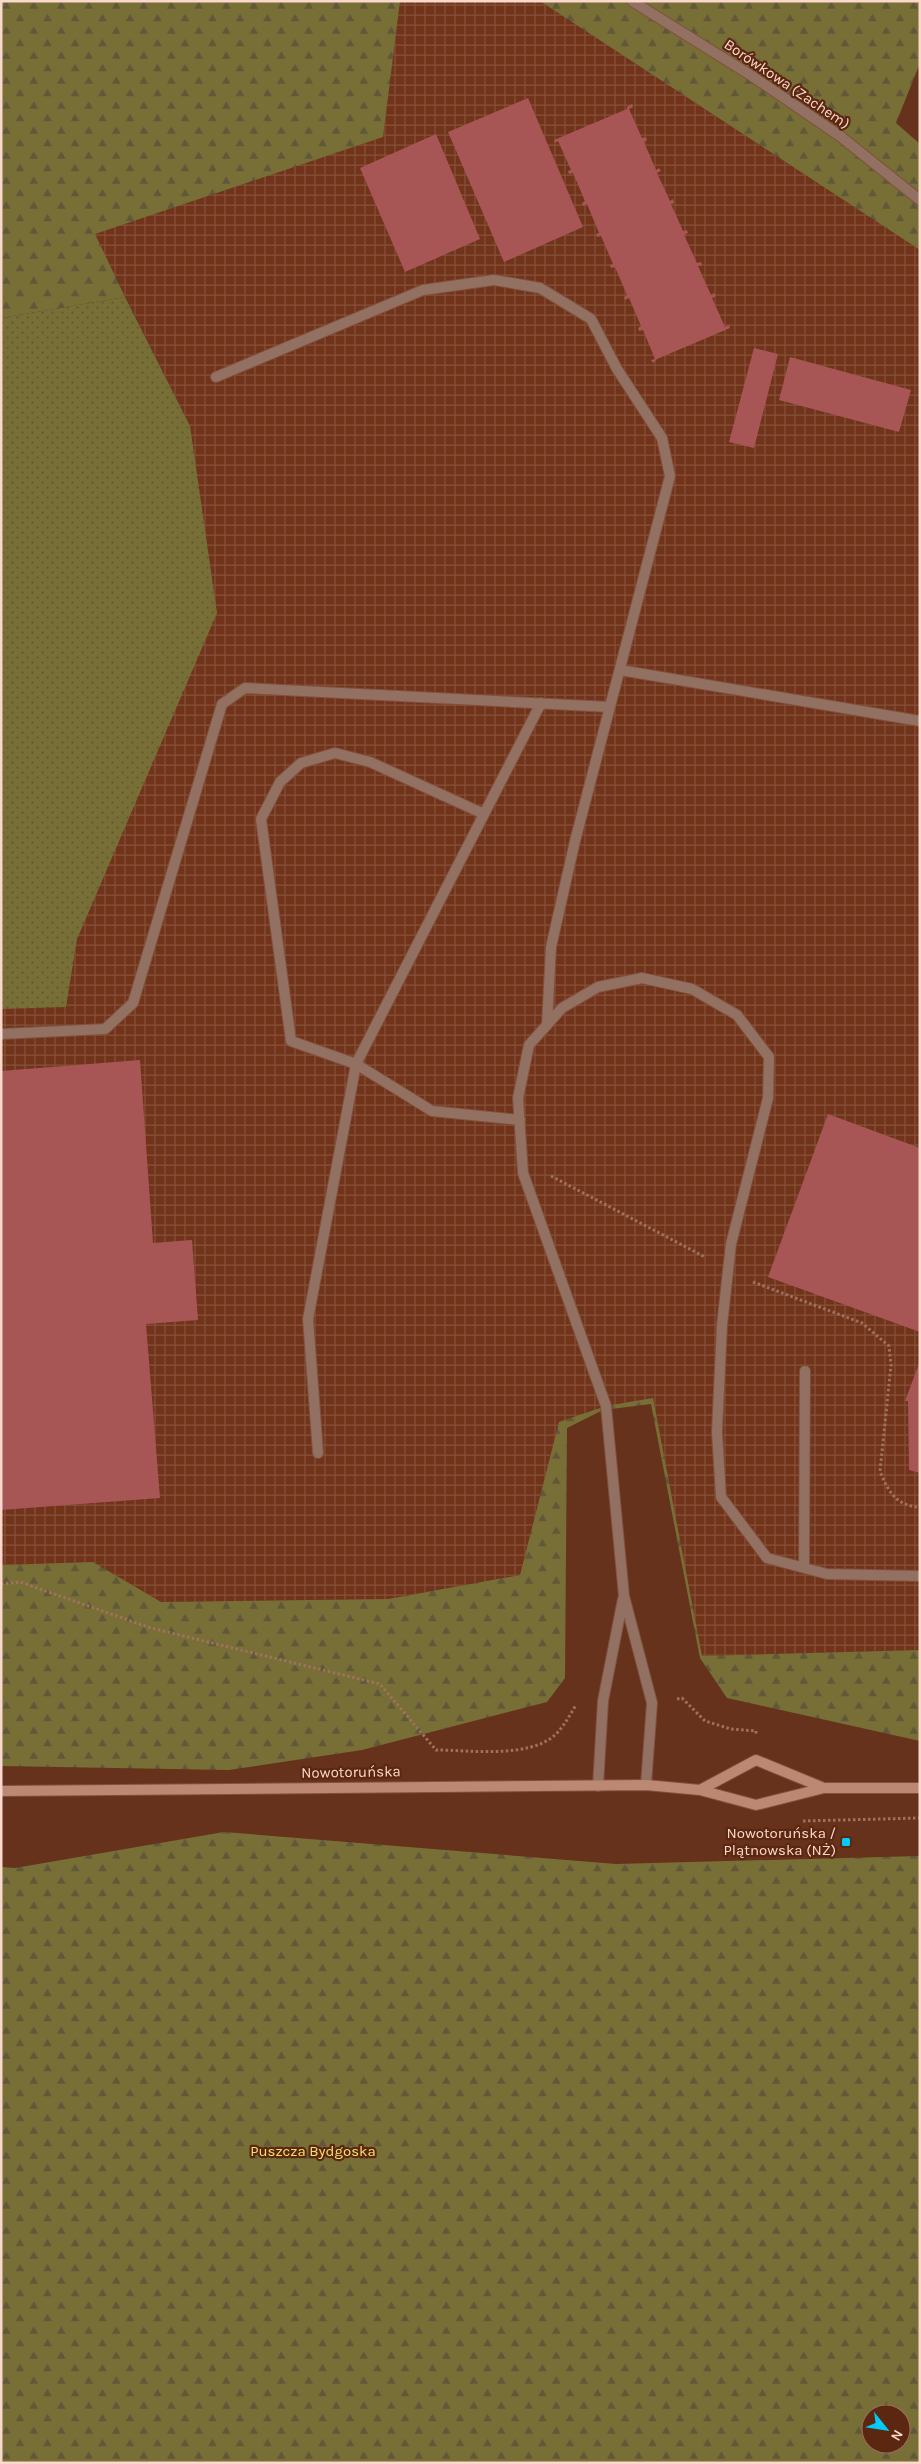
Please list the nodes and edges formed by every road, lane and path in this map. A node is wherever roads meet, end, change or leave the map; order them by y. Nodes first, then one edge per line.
1 (632, 1) edge
2 (920, 200) edge
3 (216, 377) dead end
4 (620, 670) junction
5 (541, 703) junction
6 (610, 707) junction
7 (920, 720) edge
8 (484, 814) junction
9 (547, 1025) junction
10 (1, 1034) edge
11 (356, 1064) junction
12 (520, 1120) junction
13 (522, 1160) junction
14 (729, 1270) junction
15 (805, 1371) dead end
16 (318, 1453) dead end
17 (920, 1507) edge
18 (804, 1568) junction
19 (920, 1576) edge
20 (1, 1584) edge
21 (624, 1596) junction
22 (436, 1750) dead end
23 (646, 1785) junction
24 (598, 1786) junction
25 (824, 1788) junction
26 (920, 1788) edge
27 (700, 1790) junction
28 (1, 1791) edge

1 - 2 lane, Borówkowa (Zachem)
3 - 4 lane
4 - 6 lane
4 - 7 lane
5 - 6 lane
5 - 8 lane
5 - 10 lane
6 - 9 lane
8 - 11 lane
8 - 11 lane
9 - 12 lane
9 - 14 lane
11 - 12 lane
11 - 16 lane
12 - 13 lane
13 - 14 path
13 - 21 lane
14 - 17 path
14 - 18 lane
15 - 18 lane
18 - 19 lane
20 - 22 path
21 - 23 lane
21 - 24 lane
23 - 24 main road, Nowotoruńska
23 - 27 main road, Nowotoruńska
24 - 28 main road, Nowotoruńska
25 - 26 main road, Nowotoruńska
25 - 27 main road, Nowotoruńska
25 - 27 main road, Nowotoruńska

